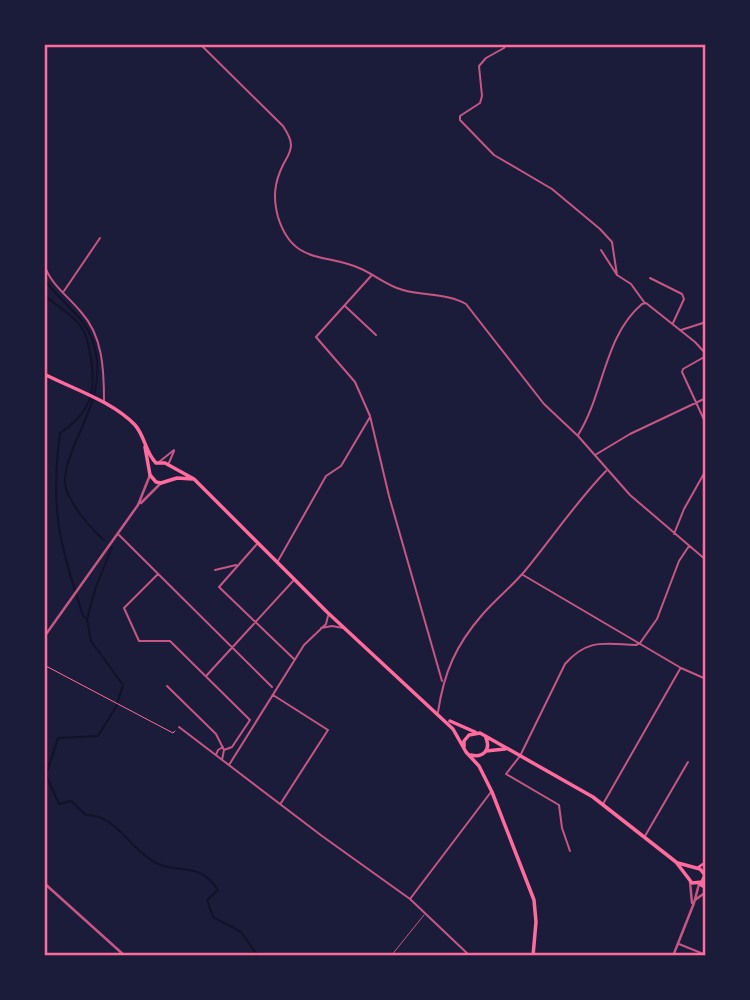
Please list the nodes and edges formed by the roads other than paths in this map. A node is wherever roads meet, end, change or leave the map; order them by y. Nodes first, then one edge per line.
1 (200, 44) edge
2 (506, 44) edge
3 (100, 238) dead end
4 (601, 250) dead end
5 (44, 264) edge
6 (373, 275) junction
7 (617, 275) junction
8 (650, 278) dead end
9 (63, 292) junction
10 (644, 303) junction
11 (345, 305) junction
12 (706, 322) edge
13 (672, 324) junction
14 (680, 330) junction
15 (376, 335) dead end
16 (706, 355) edge
17 (44, 374) edge
18 (706, 398) edge
19 (697, 403) junction
20 (104, 404) junction
21 (370, 415) junction
22 (706, 424) edge
23 (578, 436) junction
24 (145, 445) junction
25 (593, 455) junction
26 (158, 462) junction
27 (169, 466) junction
28 (607, 470) junction
29 (706, 470) edge
30 (150, 473) junction
31 (194, 479) junction
32 (167, 481) junction
33 (162, 483) junction
34 (138, 505) junction
35 (117, 533) junction
36 (674, 534) junction
37 (258, 542) junction
38 (689, 546) junction
39 (706, 560) edge
40 (277, 562) junction
41 (237, 565) junction
42 (215, 570) dead end
43 (158, 574) junction
44 (522, 574) junction
45 (294, 579) junction
46 (327, 612) junction
47 (256, 621) junction
48 (326, 624) junction
49 (342, 625) junction
50 (320, 629) junction
51 (346, 629) junction
52 (44, 637) edge
53 (640, 643) junction
54 (232, 648) junction
55 (295, 660) junction
56 (681, 668) junction
57 (206, 676) junction
58 (706, 679) edge
59 (442, 681) junction
60 (167, 686) dead end
61 (272, 687) dead end
62 (273, 695) junction
63 (438, 713) junction
64 (179, 727) road end
65 (480, 733) junction
66 (486, 738) junction
67 (223, 748) junction
68 (465, 749) junction
69 (514, 752) junction
70 (485, 753) junction
71 (469, 755) junction
72 (520, 756) junction
73 (216, 757) junction
74 (222, 761) junction
75 (688, 762) dead end
76 (229, 766) junction
77 (482, 772) junction
78 (492, 792) junction
79 (281, 804) junction
80 (602, 804) junction
81 (645, 836) junction
82 (570, 851) dead end
83 (676, 862) junction
84 (706, 862) edge
85 (696, 868) junction
86 (705, 875) edge
87 (689, 879) junction
88 (699, 884) junction
89 (45, 885) edge
90 (706, 890) edge
91 (410, 899) junction
92 (695, 900) junction
93 (692, 906) junction
94 (426, 913) junction
95 (678, 944) junction
96 (706, 955) edge
97 (125, 956) edge
98 (391, 956) edge
99 (470, 956) edge
100 (533, 956) edge
101 (673, 956) edge

1 - 6 street
2 - 7 street
3 - 9 street
4 - 7 street
5 - 9 street
6 - 11 street
6 - 23 street
7 - 10 street
8 - 13 street
9 - 20 street
10 - 13 street
10 - 23 street
11 - 15 street
11 - 21 street
12 - 14 street
13 - 14 street
14 - 16 street
16 - 19 street
17 - 20 main road
18 - 19 street
19 - 22 street
19 - 25 street
20 - 24 main road
21 - 40 street
21 - 59 street
23 - 25 street
24 - 26 main road
24 - 30 main road
25 - 28 street
26 - 27 main road
26 - 27 street
26 - 30 main road
27 - 31 main road
27 - 32 main road
28 - 36 street
28 - 44 street
29 - 36 street
30 - 33 main road
30 - 34 street
31 - 32 main road
31 - 37 main road
32 - 33 main road
33 - 34 street
34 - 35 street
35 - 43 street
35 - 52 street
36 - 38 street
37 - 40 main road
37 - 41 street
38 - 39 street
38 - 53 street
40 - 45 main road
41 - 42 street
41 - 47 street
43 - 54 street
43 - 57 street
44 - 53 street
44 - 59 street
45 - 46 main road
45 - 47 street
46 - 48 street
46 - 49 main road
47 - 54 street
47 - 55 street
48 - 49 street
48 - 50 street
49 - 51 main road
50 - 51 street
50 - 55 street
51 - 63 main road
53 - 56 street
53 - 72 street
54 - 57 street
54 - 61 street
55 - 62 street
56 - 58 street
56 - 80 street
57 - 67 street
59 - 63 street
60 - 67 street
62 - 76 street
62 - 79 street
63 - 65 main road
63 - 68 main road
64 - 73 street
65 - 66 main road
65 - 68 main road
66 - 69 main road
66 - 70 main road
67 - 73 street
67 - 74 street
68 - 71 main road
69 - 70 main road
69 - 72 main road
70 - 71 main road
70 - 77 main road
71 - 77 main road
72 - 80 main road
72 - 82 street
73 - 74 street
74 - 76 street
75 - 81 street
76 - 79 street
77 - 78 main road
78 - 91 street
78 - 100 main road
79 - 91 street
80 - 81 main road
81 - 83 main road
83 - 85 main road
83 - 87 main road
84 - 85 main road
85 - 86 main road
85 - 87 main road
86 - 88 main road
87 - 88 main road
87 - 93 street
88 - 90 main road
88 - 92 street
89 - 97 street
90 - 92 street
91 - 94 street
92 - 93 street
93 - 95 street
94 - 98 lane
94 - 99 street
95 - 96 street
95 - 101 street

